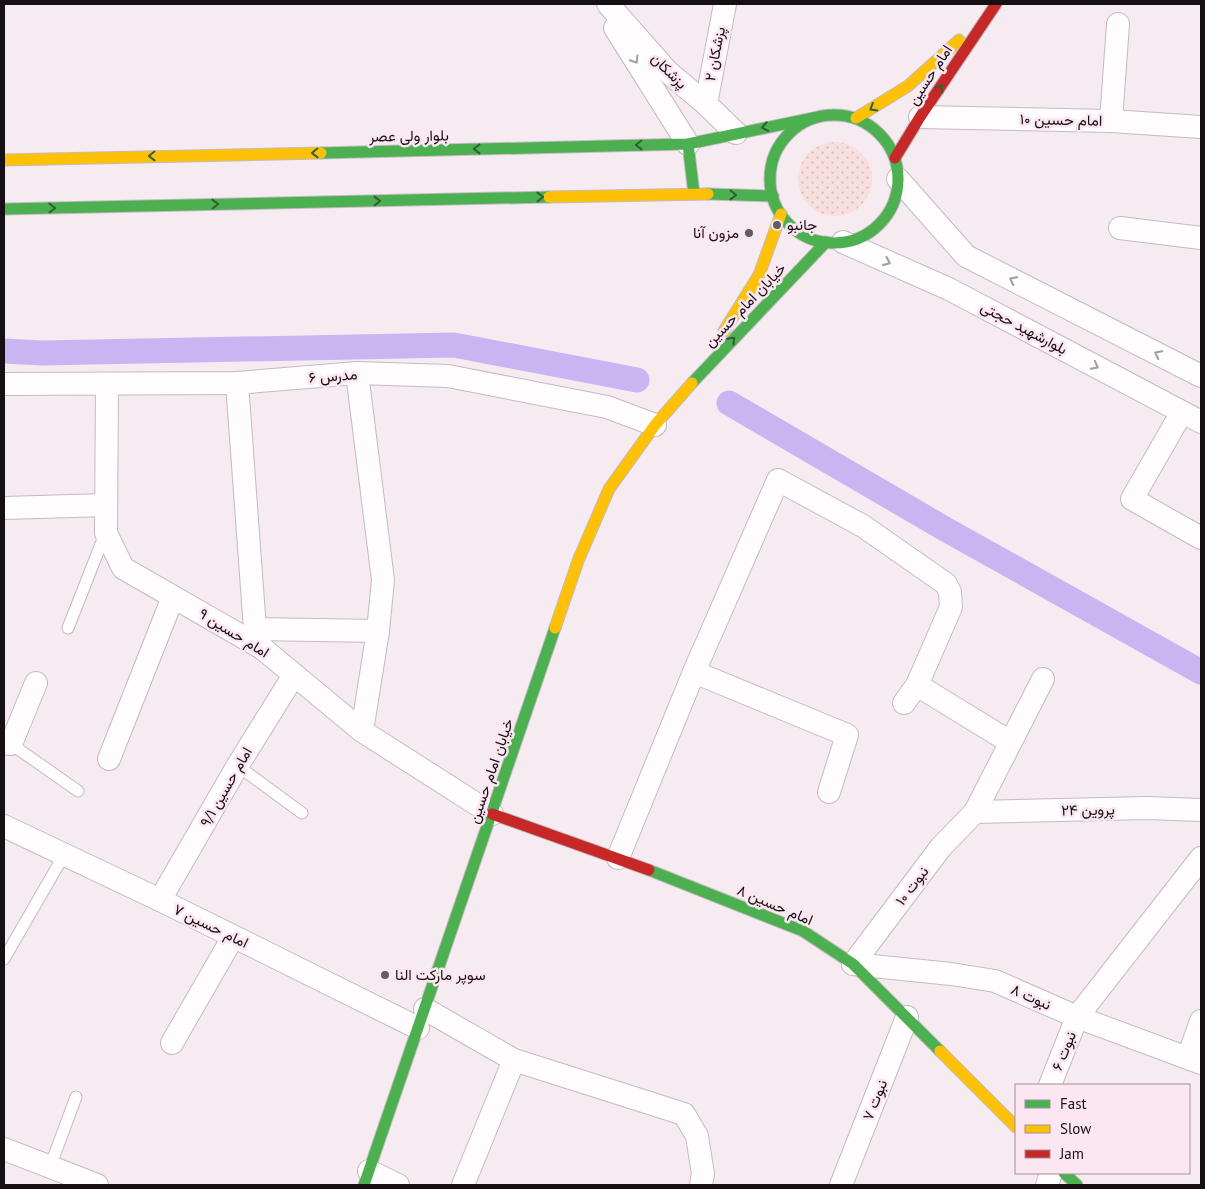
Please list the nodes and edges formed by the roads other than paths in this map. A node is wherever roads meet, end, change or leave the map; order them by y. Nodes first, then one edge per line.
1 (600, 4) edge
2 (608, 4) edge
3 (725, 4) edge
4 (993, 7) edge
5 (1118, 24) dead end
6 (706, 104) junction
7 (920, 117) junction
8 (813, 118) junction
9 (856, 118) junction
10 (1111, 121) junction
11 (1201, 127) edge
12 (736, 133) junction
13 (688, 144) junction
14 (4, 160) edge
15 (897, 168) junction
16 (694, 194) junction
17 (773, 196) junction
18 (4, 209) edge
19 (780, 214) junction
20 (1120, 228) dead end
21 (1201, 238) edge
22 (834, 242) junction
23 (358, 373) junction
24 (1201, 376) edge
25 (237, 383) junction
26 (4, 384) edge
27 (107, 384) junction
28 (687, 388) junction
29 (1192, 417) edge
30 (655, 425) junction
31 (106, 505) junction
32 (4, 508) edge
33 (106, 534) junction
34 (1201, 538) edge
35 (173, 597) junction
36 (68, 628) dead end
37 (378, 631) junction
38 (259, 639) junction
39 (694, 672) junction
40 (294, 675) junction
41 (1043, 679) dead end
42 (36, 683) dead end
43 (917, 685) junction
44 (904, 703) dead end
45 (362, 731) junction
46 (1010, 742) junction
47 (8, 744) edge
48 (109, 759) dead end
49 (238, 766) junction
50 (78, 791) dead end
51 (829, 792) dead end
52 (1201, 810) edge
53 (975, 812) junction
54 (302, 813) dead end
55 (492, 814) junction
56 (4, 826) edge
57 (64, 855) junction
58 (618, 858) junction
59 (1201, 858) edge
60 (160, 900) junction
61 (232, 937) junction
62 (4, 959) edge
63 (853, 964) junction
64 (907, 1017) junction
65 (1078, 1017) junction
66 (421, 1019) junction
67 (1201, 1021) edge
68 (172, 1043) dead end
69 (514, 1060) junction
70 (1194, 1061) edge
71 (1050, 1084) edge
72 (76, 1097) dead end
73 (1015, 1126) edge
74 (4, 1149) edge
75 (50, 1167) junction
76 (1065, 1174) edge
77 (367, 1178) edge
78 (842, 1184) edge
79 (97, 1185) edge
80 (398, 1185) edge
81 (463, 1185) edge
82 (701, 1185) edge
83 (1077, 1185) edge

1 -> 13 street, پزشکان
2 - 6 street, پزشکان
3 - 6 street, پزشکان ۲
7 -> 4 street, امام حسین
4 -> 9 street, امام حسین
5 - 10 street
6 - 12 street, پزشکان
7 - 10 street, ۱۰ امام حسین
7 - 15 street, امام حسین
8 - 9 street
8 -> 12 street, بلوار ولی عصر
8 - 17 street
9 - 15 street
10 - 11 street, ۱۰ امام حسین
12 - 13 street, بلوار ولی عصر
13 -> 14 street, بلوار ولی عصر
13 - 16 street
15 - 22 street
24 -> 15 street
16 -> 17 street
18 -> 16 street
17 - 19 street
19 - 22 street
19 - 28 street, خیابان امام حسین
20 - 21 street
28 -> 22 street, خیابان امام حسین
22 -> 29 street, بلوارشهید حجتی
23 - 25 street, مدرس ۶
23 - 30 street, مدرس ۶
23 - 37 street
25 - 27 street, مدرس ۶
25 - 38 street
26 - 27 street, مدرس ۶
27 - 31 street, امام حسین ۹
28 - 30 street, خیابان امام حسین
29 - 34 street
30 - 55 street, خیابان امام حسین
31 - 32 street
31 - 33 street, امام حسین ۹
33 - 35 street, امام حسین ۹
33 - 36 lane
35 - 38 street, امام حسین ۹
35 - 48 street
37 - 38 street
37 - 45 street
38 - 40 street, امام حسین ۹
39 - 43 street
39 - 51 street
39 - 58 street
40 - 45 street, امام حسین ۹
40 - 49 street, امام حسین ۹/۱
41 - 46 street, نبوت ۱۰
42 - 47 street
43 - 44 street
43 - 46 street
45 - 55 street, امام حسین ۹
46 - 53 street, نبوت ۱۰
47 - 50 lane
49 - 54 lane
49 - 60 street, امام حسین ۹/۱
52 - 53 street, پروین ۲۴
53 - 63 street, نبوت ۱۰
55 - 58 street, امام حسین ۸
55 - 66 street, خیابان امام حسین
56 - 57 street, امام حسین ۷
57 - 60 street, امام حسین ۷
57 - 62 lane
58 - 63 street, امام حسین ۸
59 - 65 street, نبوت ۶
60 - 61 street, امام حسین ۷
61 - 66 street, امام حسین ۷
61 - 68 street
63 - 64 street, امام حسین ۸
63 - 65 street, نبوت ۸
64 - 73 street, امام حسین ۸
64 - 78 street, نبوت ۷
65 - 70 street, نبوت ۸
65 - 71 street, نبوت ۶
66 - 69 street, امام حسین ۷
66 - 77 street, خیابان امام حسین
67 - 70 street
69 - 81 street
69 - 82 street, امام حسین ۷
72 - 75 lane
74 - 75 street
75 - 79 street
76 - 83 street
77 - 80 street

